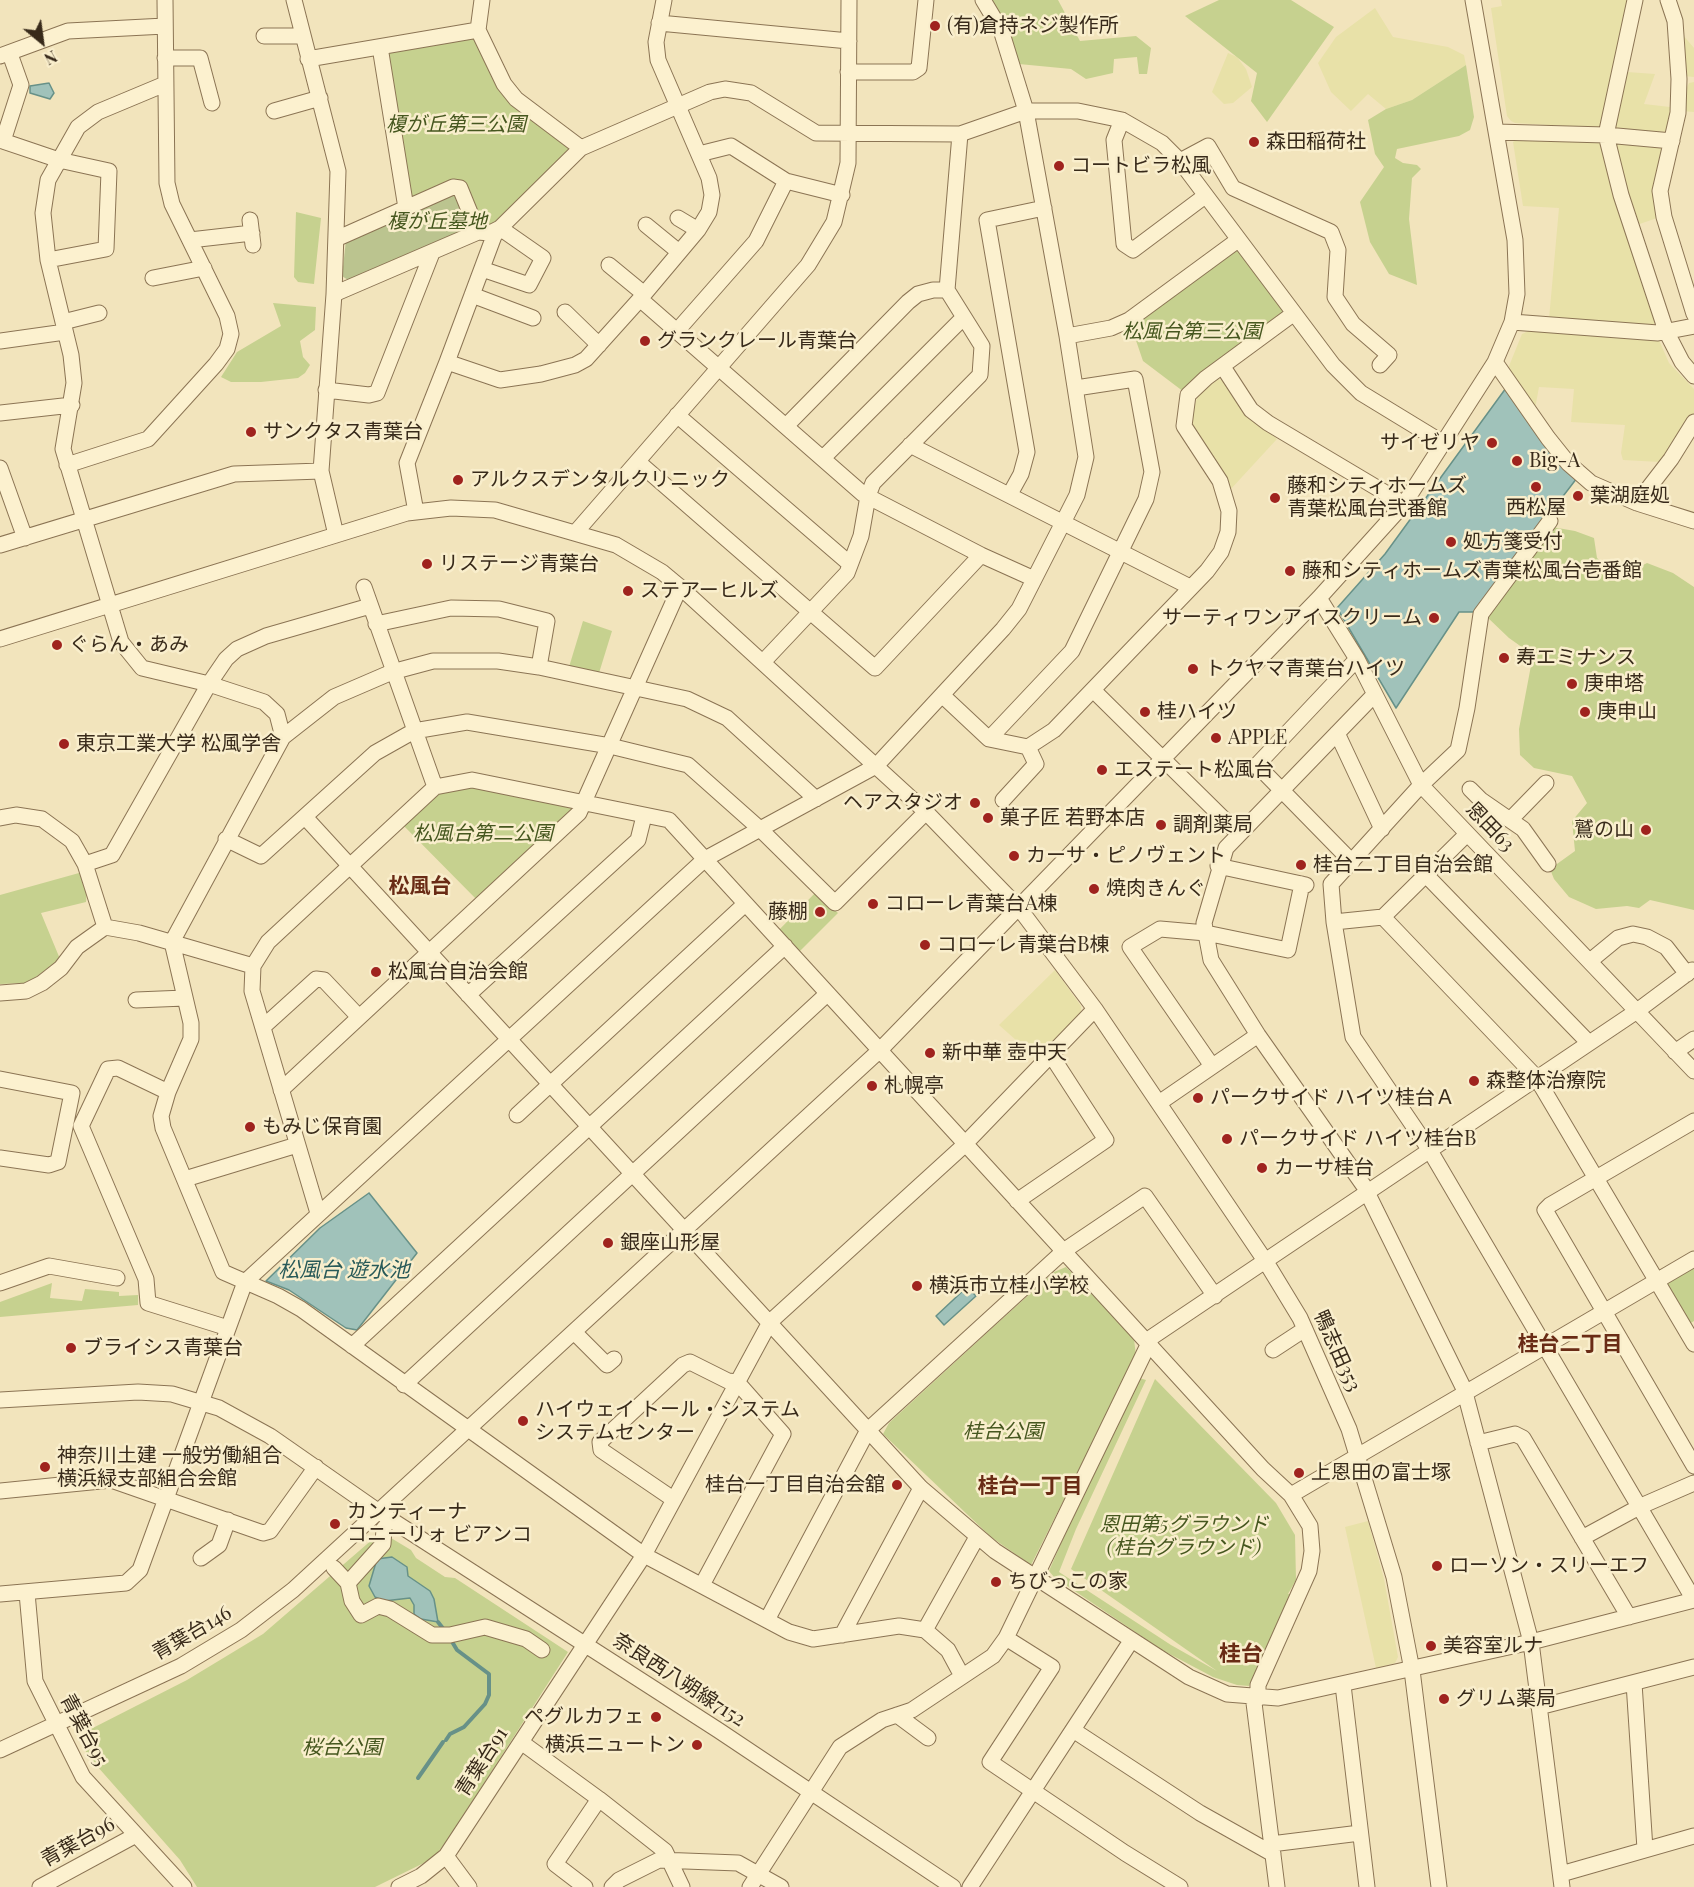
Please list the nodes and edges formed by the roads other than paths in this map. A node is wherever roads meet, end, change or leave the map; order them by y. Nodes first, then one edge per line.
1 (165, 0) edge
2 (294, 0) edge
3 (482, 0) edge
4 (663, 0) edge
5 (849, 0) edge
6 (926, 0) edge
7 (983, 0) edge
8 (1473, 0) edge
9 (1635, 0) edge
10 (1668, 0) edge
11 (659, 22) junction
12 (165, 26) junction
13 (478, 30) junction
14 (264, 36) dead end
15 (302, 36) junction
16 (849, 41) junction
17 (380, 47) junction
18 (5, 55) edge
19 (165, 58) junction
20 (308, 59) junction
21 (848, 72) junction
22 (165, 84) junction
23 (320, 98) junction
24 (212, 103) dead end
25 (678, 105) junction
26 (274, 111) dead end
27 (1026, 111) junction
28 (1122, 120) junction
29 (1496, 132) junction
30 (849, 134) junction
31 (960, 134) junction
32 (1606, 135) junction
33 (2, 140) edge
34 (1672, 141) junction
35 (581, 148) junction
36 (699, 154) junction
37 (59, 160) junction
38 (1180, 161) junction
39 (786, 181) junction
40 (842, 195) junction
41 (1205, 196) junction
42 (406, 208) junction
43 (1044, 208) junction
44 (678, 218) dead end
45 (646, 225) dead end
46 (500, 228) junction
47 (698, 230) junction
48 (478, 232) junction
49 (252, 233) dead end
50 (336, 239) junction
51 (190, 240) junction
52 (1238, 240) junction
53 (679, 252) junction
54 (432, 253) junction
55 (48, 261) junction
56 (609, 266) dead end
57 (204, 268) junction
58 (482, 269) junction
59 (153, 278) dead end
60 (947, 290) junction
61 (334, 294) junction
62 (472, 295) junction
63 (642, 296) junction
64 (565, 312) dead end
65 (99, 314) dead end
66 (1293, 314) junction
67 (1694, 314) edge
68 (533, 318) dead end
69 (963, 318) junction
70 (1512, 322) junction
71 (1694, 326) edge
72 (64, 327) junction
73 (1666, 331) junction
74 (676, 332) junction
75 (1067, 336) junction
76 (0, 340) edge
77 (599, 345) junction
78 (447, 362) junction
79 (1495, 362) junction
80 (1380, 366) dead end
81 (1222, 367) junction
82 (718, 369) junction
83 (1694, 376) edge
84 (1076, 388) junction
85 (326, 390) junction
86 (72, 405) junction
87 (0, 413) edge
88 (677, 415) junction
89 (1694, 422) edge
90 (786, 426) junction
91 (1443, 443) junction
92 (910, 445) junction
93 (823, 458) junction
94 (638, 462) junction
95 (67, 465) junction
96 (0, 468) edge
97 (321, 471) junction
98 (1010, 495) junction
99 (868, 496) junction
100 (1637, 503) junction
101 (1404, 504) junction
102 (416, 512) junction
103 (83, 519) junction
104 (1061, 521) junction
105 (1550, 521) dead end
106 (1694, 522) edge
107 (576, 532) junction
108 (336, 535) junction
109 (25, 538) junction
110 (0, 545) edge
111 (1121, 551) junction
112 (981, 555) junction
113 (850, 564) junction
114 (1032, 578) junction
115 (364, 587) dead end
116 (680, 587) junction
117 (1190, 587) junction
118 (1319, 598) junction
119 (110, 606) junction
120 (370, 606) junction
121 (811, 612) junction
122 (376, 624) junction
123 (0, 639) edge
124 (1357, 659) junction
125 (763, 662) junction
126 (539, 667) junction
127 (392, 672) junction
128 (209, 684) junction
129 (637, 687) junction
130 (1093, 690) junction
131 (942, 695) junction
132 (1374, 695) junction
133 (414, 732) junction
134 (1337, 733) junction
135 (283, 737) junction
136 (989, 739) junction
137 (610, 746) junction
138 (1028, 747) junction
139 (1164, 758) junction
140 (876, 766) junction
141 (1546, 783) dead end
142 (1421, 785) junction
143 (435, 788) junction
144 (1470, 789) dead end
145 (1280, 790) junction
146 (816, 799) junction
147 (1004, 800) dead end
148 (584, 803) junction
149 (926, 812) junction
150 (644, 816) junction
151 (305, 817) junction
152 (0, 818) edge
153 (1510, 820) junction
154 (760, 829) junction
155 (1382, 829) junction
156 (1238, 833) junction
157 (1467, 834) junction
158 (226, 839) junction
159 (705, 860) junction
160 (1352, 862) junction
161 (85, 864) junction
162 (1548, 864) dead end
163 (1218, 866) junction
164 (350, 867) junction
165 (1426, 875) junction
166 (744, 904) junction
167 (1019, 908) junction
168 (1383, 917) junction
169 (1334, 922) junction
170 (105, 927) junction
171 (1206, 933) junction
172 (172, 942) junction
173 (785, 946) junction
174 (428, 952) junction
175 (1590, 961) junction
176 (253, 966) junction
177 (0, 993) edge
178 (827, 994) junction
179 (468, 995) junction
180 (185, 998) junction
181 (136, 1000) dead end
182 (1095, 1009) junction
183 (1637, 1011) junction
184 (359, 1017) junction
185 (263, 1027) junction
186 (1258, 1035) junction
187 (510, 1039) junction
188 (1694, 1039) edge
189 (1588, 1042) junction
190 (880, 1050) junction
191 (1676, 1052) junction
192 (1051, 1055) junction
193 (1212, 1066) junction
194 (1694, 1071) edge
195 (1536, 1077) junction
196 (0, 1079) edge
197 (550, 1083) junction
198 (281, 1090) junction
199 (168, 1092) junction
200 (1160, 1103) junction
201 (517, 1114) dead end
202 (1694, 1121) edge
203 (590, 1124) junction
204 (964, 1143) junction
205 (297, 1145) junction
206 (1430, 1149) junction
207 (0, 1158) edge
208 (633, 1173) junction
209 (1595, 1178) junction
210 (184, 1179) junction
211 (1365, 1192) junction
212 (1017, 1201) junction
213 (318, 1213) junction
214 (684, 1229) junction
215 (1065, 1250) junction
216 (1694, 1259) edge
217 (1266, 1262) junction
218 (117, 1278) dead end
219 (1656, 1281) junction
220 (245, 1282) junction
221 (0, 1283) edge
222 (1215, 1296) junction
223 (1604, 1311) junction
224 (770, 1322) junction
225 (228, 1328) junction
226 (1305, 1329) junction
227 (574, 1332) junction
228 (1148, 1342) junction
229 (1694, 1344) edge
230 (1546, 1345) junction
231 (352, 1346) junction
232 (1273, 1350) dead end
233 (608, 1365) dead end
234 (737, 1382) junction
235 (404, 1385) junction
236 (1465, 1394) junction
237 (0, 1400) edge
238 (200, 1402) junction
239 (470, 1430) junction
240 (868, 1430) junction
241 (1478, 1443) junction
242 (1359, 1457) junction
243 (1694, 1466) edge
244 (316, 1467) junction
245 (1694, 1483) edge
246 (921, 1488) junction
247 (0, 1491) edge
248 (1291, 1495) junction
249 (166, 1498) junction
250 (673, 1498) junction
251 (1641, 1506) junction
252 (379, 1512) junction
253 (228, 1520) junction
254 (384, 1528) dead end
255 (977, 1537) junction
256 (1582, 1538) junction
257 (644, 1555) junction
258 (201, 1558) dead end
259 (333, 1568) dead end
260 (1035, 1577) junction
261 (348, 1583) junction
262 (702, 1585) junction
263 (27, 1593) junction
264 (0, 1594) edge
265 (1694, 1600) edge
266 (1629, 1617) junction
267 (767, 1620) junction
268 (925, 1630) junction
269 (842, 1635) junction
270 (1006, 1638) junction
271 (1131, 1641) junction
272 (1531, 1642) junction
273 (585, 1644) junction
274 (542, 1650) dead end
275 (1694, 1667) edge
276 (1412, 1670) junction
277 (962, 1676) junction
278 (1634, 1683) junction
279 (1343, 1685) junction
280 (1258, 1698) junction
281 (1539, 1707) junction
282 (897, 1715) junction
283 (55, 1724) junction
284 (1073, 1730) junction
285 (928, 1738) dead end
286 (521, 1742) junction
287 (0, 1750) edge
288 (1032, 1790) junction
289 (813, 1793) junction
290 (599, 1799) junction
291 (1360, 1833) junction
292 (136, 1835) junction
293 (1694, 1836) edge
294 (1272, 1849) junction
295 (1645, 1849) junction
296 (446, 1856) junction
297 (667, 1860) junction
298 (759, 1873) junction
299 (1561, 1880) edge
300 (40, 1887) edge
301 (184, 1887) edge
302 (399, 1887) edge
303 (469, 1887) edge
304 (585, 1887) edge
305 (612, 1887) edge
306 (682, 1887) edge
307 (750, 1887) edge
308 (781, 1887) edge
309 (953, 1887) edge
310 (970, 1887) edge
311 (1180, 1887) edge
312 (1277, 1887) edge
313 (1367, 1887) edge
314 (1439, 1887) edge

1 - 12 street
2 - 15 street
3 - 13 street
4 - 11 street
5 - 16 street
6 - 21 street
7 - 27 street
8 - 29 street, 青葉台146
9 - 32 street
10 - 34 street
11 - 16 street
11 - 25 street
12 - 18 street
12 - 19 street
13 - 17 street
13 - 35 street
14 - 15 street
15 - 20 street
16 - 21 street
17 - 20 street
17 - 42 street
18 - 33 street
19 - 22 street
19 - 24 street
20 - 23 street
21 - 30 street
22 - 37 street
22 - 51 street
23 - 26 street
23 - 50 street
25 - 30 street
25 - 35 street
25 - 36 street
27 - 28 street
27 - 31 street
27 - 43 street
28 - 38 street
28 - 41 street
29 - 32 street
29 - 70 street, 青葉台146
30 - 31 street
30 - 40 street
31 - 60 street
32 - 34 street
32 - 73 street
33 - 37 street
34 - 67 street
35 - 46 street
36 - 39 street
36 - 47 street
37 - 55 street
37 - 55 street
38 - 41 street
38 - 80 street
39 - 40 street
39 - 74 street
40 - 82 street
41 - 52 street
42 - 48 street
42 - 50 street
43 - 75 street
43 - 98 street
44 - 47 street
45 - 53 street
46 - 48 street
46 - 58 street
46 - 58 street
47 - 53 street
48 - 54 street
49 - 51 street
50 - 61 street
51 - 57 street
52 - 66 street
52 - 75 street
53 - 63 street
54 - 61 street
54 - 85 street
55 - 72 street
56 - 63 street
57 - 59 street
57 - 95 street
58 - 62 street
60 - 69 street
60 - 90 street
61 - 85 street
62 - 68 street
62 - 78 street
63 - 74 street
63 - 77 street
64 - 77 street
65 - 72 street
66 - 81 street
66 - 91 street
69 - 92 street
69 - 93 street
70 - 73 street
70 - 79 street, 青葉台146
71 - 73 street
72 - 76 street
72 - 86 street
73 - 83 street
74 - 82 street
75 - 84 street
77 - 78 street
78 - 102 street
79 - 91 street, 青葉台146
79 - 100 street
81 - 101 street
81 - 117 street
82 - 88 street
82 - 90 street
84 - 104 street
84 - 111 street
85 - 97 street
86 - 87 street
86 - 95 street
88 - 94 street
88 - 113 street
89 - 100 street
90 - 93 street
91 - 101 street, 青葉台146
92 - 98 street
92 - 99 street
93 - 99 street
94 - 107 street
94 - 121 street
95 - 103 street
96 - 109 street
97 - 103 street
97 - 108 street
98 - 104 street
99 - 112 street
99 - 113 street
100 - 106 street
101 - 118 street, 青葉台146
102 - 107 street, 鴨志田353
102 - 108 street, 鴨志田353
103 - 109 street
103 - 119 street
104 - 111 street
104 - 114 street
105 - 142 street
107 - 116 street, 鴨志田353
108 - 119 street, 鴨志田353
109 - 110 street
111 - 117 street
111 - 136 street
112 - 114 street
112 - 121 street
113 - 121 street
114 - 131 street
115 - 120 street
116 - 125 street, 鴨志田353
116 - 129 street
117 - 130 street
118 - 124 street, 恩田63 / 恩田63
118 - 139 street, 青葉台146
119 - 123 street, 鴨志田353
119 - 128 street
120 - 122 street
120 - 128 street
121 - 125 street
122 - 126 street
122 - 127 street
124 - 132 street, 恩田63 / 恩田63
124 - 145 street
125 - 140 street, 鴨志田353
126 - 127 street
126 - 129 street
127 - 133 street
127 - 135 street
128 - 135 street
128 - 161 street
129 - 137 street
129 - 146 street
130 - 138 street
130 - 139 street
131 - 136 street
131 - 140 street
132 - 134 street
132 - 142 street, 恩田63 / 恩田63
133 - 137 street
133 - 143 street
133 - 151 street
134 - 145 street
134 - 155 street
135 - 158 street
136 - 138 street
137 - 148 street
137 - 154 street
138 - 147 street
139 - 156 street
139 - 167 street, 青葉台146
140 - 146 street
140 - 149 street, 鴨志田353
141 - 153 street
142 - 155 street
142 - 157 street, 恩田63 / 恩田63
143 - 148 street
143 - 164 street
144 - 153 street
145 - 156 street
145 - 160 street
146 - 154 street
148 - 150 street
148 - 174 street
149 - 154 street
149 - 167 street, 鴨志田353
150 - 159 street
150 - 179 street
151 - 158 street
151 - 164 street
152 - 161 street
153 - 162 street
154 - 159 street
155 - 160 street
156 - 163 street
157 - 165 street
157 - 175 street, 恩田63 / 恩田63
158 - 172 street
159 - 166 street
159 - 187 street
160 - 169 street
161 - 170 street
163 - 171 street
163 - 171 street
164 - 174 street
164 - 176 street
165 - 168 street
165 - 189 street
166 - 173 street
166 - 197 street
167 - 182 street, 鴨志田353 / 鴨志田353
167 - 190 street, 青葉台146
168 - 169 street
168 - 195 street
169 - 206 street
170 - 172 street
170 - 177 street
171 - 186 street
171 - 193 street
172 - 176 street
172 - 180 street
173 - 178 street
173 - 203 street
174 - 179 street
174 - 184 street
175 - 183 street, 恩田63 / 恩田63
175 - 183 street
176 - 185 street
178 - 190 street
178 - 208 street
179 - 187 street
180 - 181 street
180 - 199 street
182 - 192 street, 青葉台91
182 - 200 street, 鴨志田353 / 鴨志田353
183 - 189 street
183 - 191 street, 恩田63 / 恩田63
184 - 185 street
184 - 198 street
185 - 198 street
186 - 193 street
186 - 211 street
187 - 197 street
187 - 213 street
188 - 191 street
189 - 195 street
190 - 204 street
190 - 214 street, 青葉台146
191 - 194 street, 恩田63
192 - 204 street, 青葉台91
192 - 212 street
193 - 200 street
195 - 206 street
195 - 209 street
196 - 207 street
197 - 201 street
197 - 203 street
198 - 205 street
199 - 210 street
199 - 225 street
200 - 217 street, 鴨志田353 / 鴨志田353
202 - 209 street
203 - 208 street
203 - 231 street
204 - 212 street
204 - 224 street, 青葉台91
205 - 210 street
205 - 213 street
206 - 211 street
206 - 230 street
208 - 214 street
208 - 235 street
209 - 219 street
209 - 223 street
210 - 220 street
211 - 217 street
211 - 236 street
212 - 215 street
213 - 220 street
214 - 224 street
214 - 227 street, 青葉台146
215 - 222 street
215 - 228 street
215 - 240 street
216 - 219 street
217 - 222 street
217 - 226 street, 鴨志田353 / 鴨志田353
218 - 221 street
219 - 223 street
219 - 229 street
220 - 225 street
220 - 231 street
222 - 228 street
223 - 230 street
223 - 243 street
224 - 234 street, 青葉台91
224 - 240 street
225 - 238 street
226 - 232 street
226 - 242 street, 鴨志田353 / 鴨志田353
227 - 233 street
227 - 239 street, 青葉台146
228 - 248 street
228 - 260 street
230 - 236 street
230 - 251 street
231 - 235 street
234 - 250 street, 青葉台91
234 - 250 street
234 - 262 street
235 - 239 street
236 - 241 street
236 - 242 street
237 - 238 street, 奈良西八朔線7152
238 - 244 street, 奈良西八朔線7152
238 - 249 street
239 - 252 street, 青葉台146
239 - 257 street
240 - 246 street
240 - 267 street
241 - 256 street
241 - 272 street
242 - 248 street
242 - 276 street, 鴨志田353 / 鴨志田353
244 - 252 street, 奈良西八朔線7152
244 - 253 street
245 - 251 street
246 - 255 street
246 - 269 street
247 - 249 street
248 - 280 street
249 - 253 street
249 - 263 street
250 - 257 street, 青葉台91
251 - 256 street
251 - 265 street
252 - 273 street, 奈良西八朔線7152
252 - 283 street, 青葉台146
253 - 258 street
254 - 261 street
255 - 260 street
255 - 268 street
256 - 266 street
257 - 262 street
257 - 273 street, 青葉台91
259 - 261 street
260 - 270 street
260 - 271 street
261 - 274 street
262 - 267 street
263 - 264 street
263 - 283 street, 青葉台95
265 - 266 street
266 - 272 street
267 - 269 street
268 - 269 street
268 - 277 street
270 - 277 street
270 - 288 street
271 - 280 street
271 - 284 street
272 - 276 street
272 - 281 street
273 - 286 street, 青葉台91
273 - 289 street, 奈良西八朔線7152
275 - 278 street
276 - 279 street
276 - 314 street, 鴨志田353 / 鴨志田353
277 - 282 street
278 - 281 street
278 - 295 street
279 - 280 street
279 - 291 street
280 - 294 street
281 - 299 street
282 - 285 street
282 - 289 street
283 - 287 street, 青葉台146
283 - 292 street, 青葉台95
284 - 288 street
284 - 294 street
286 - 290 street
286 - 296 street, 青葉台91
288 - 310 street
288 - 311 street
289 - 298 street
289 - 309 street, 奈良西八朔線7152
290 - 297 street
290 - 304 street
291 - 294 street
291 - 313 street
292 - 300 street, 青葉台96
292 - 301 street, 青葉台95
293 - 295 street
294 - 312 street
295 - 299 street
296 - 302 street, 青葉台91
296 - 303 street
297 - 298 street
297 - 305 street
297 - 306 street
298 - 307 street
298 - 308 street

